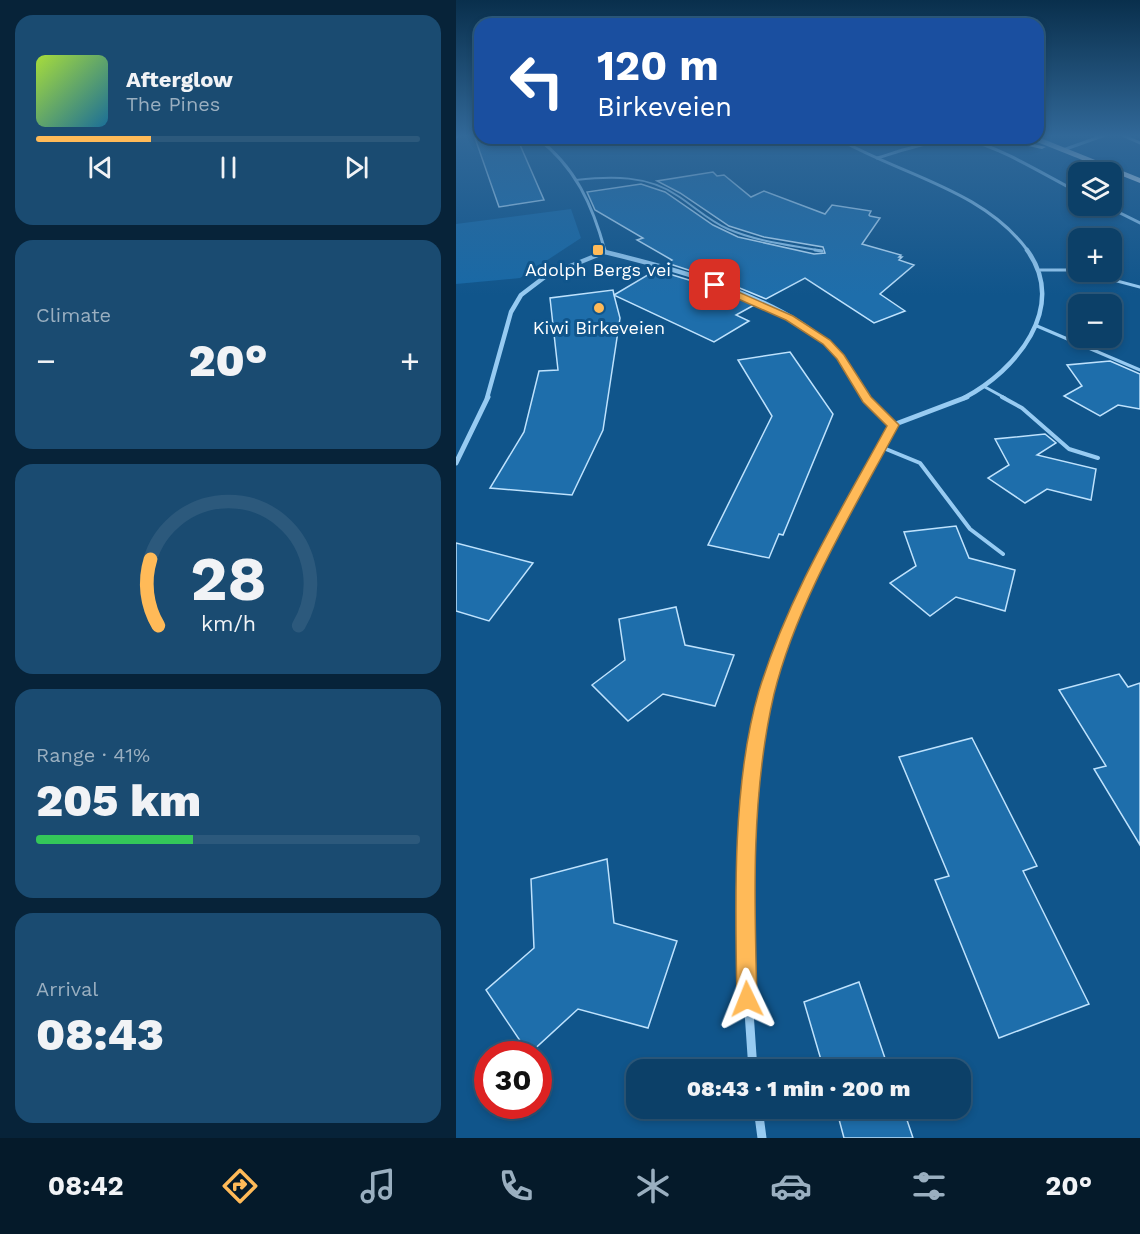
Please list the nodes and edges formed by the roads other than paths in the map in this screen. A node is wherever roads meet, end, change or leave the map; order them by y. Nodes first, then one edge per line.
1 (580, 188) edge
2 (662, 188) edge
3 (944, 188) edge
4 (1122, 214) edge
5 (1140, 223) edge
6 (822, 251) dead end
7 (605, 252) junction
8 (1040, 270) junction
9 (1068, 270) edge
10 (1121, 282) edge
11 (1140, 287) edge
12 (1037, 326) junction
13 (1140, 370) edge
14 (985, 387) junction
15 (893, 425) junction
16 (881, 447) junction
17 (1098, 458) dead end
18 (456, 463) edge
19 (1003, 554) dead end
20 (752, 1059) edge
21 (759, 1119) edge
22 (762, 1138) edge

1 - 7 street
2 - 6 lane
3 - 8 street
4 - 5 street
7 - 15 street
7 - 18 street
8 - 9 lane
8 - 12 street
10 - 11 lane
12 - 13 lane
12 - 14 street
14 - 15 street
14 - 17 lane
15 - 16 street
16 - 19 lane
16 - 20 street
21 - 22 street

